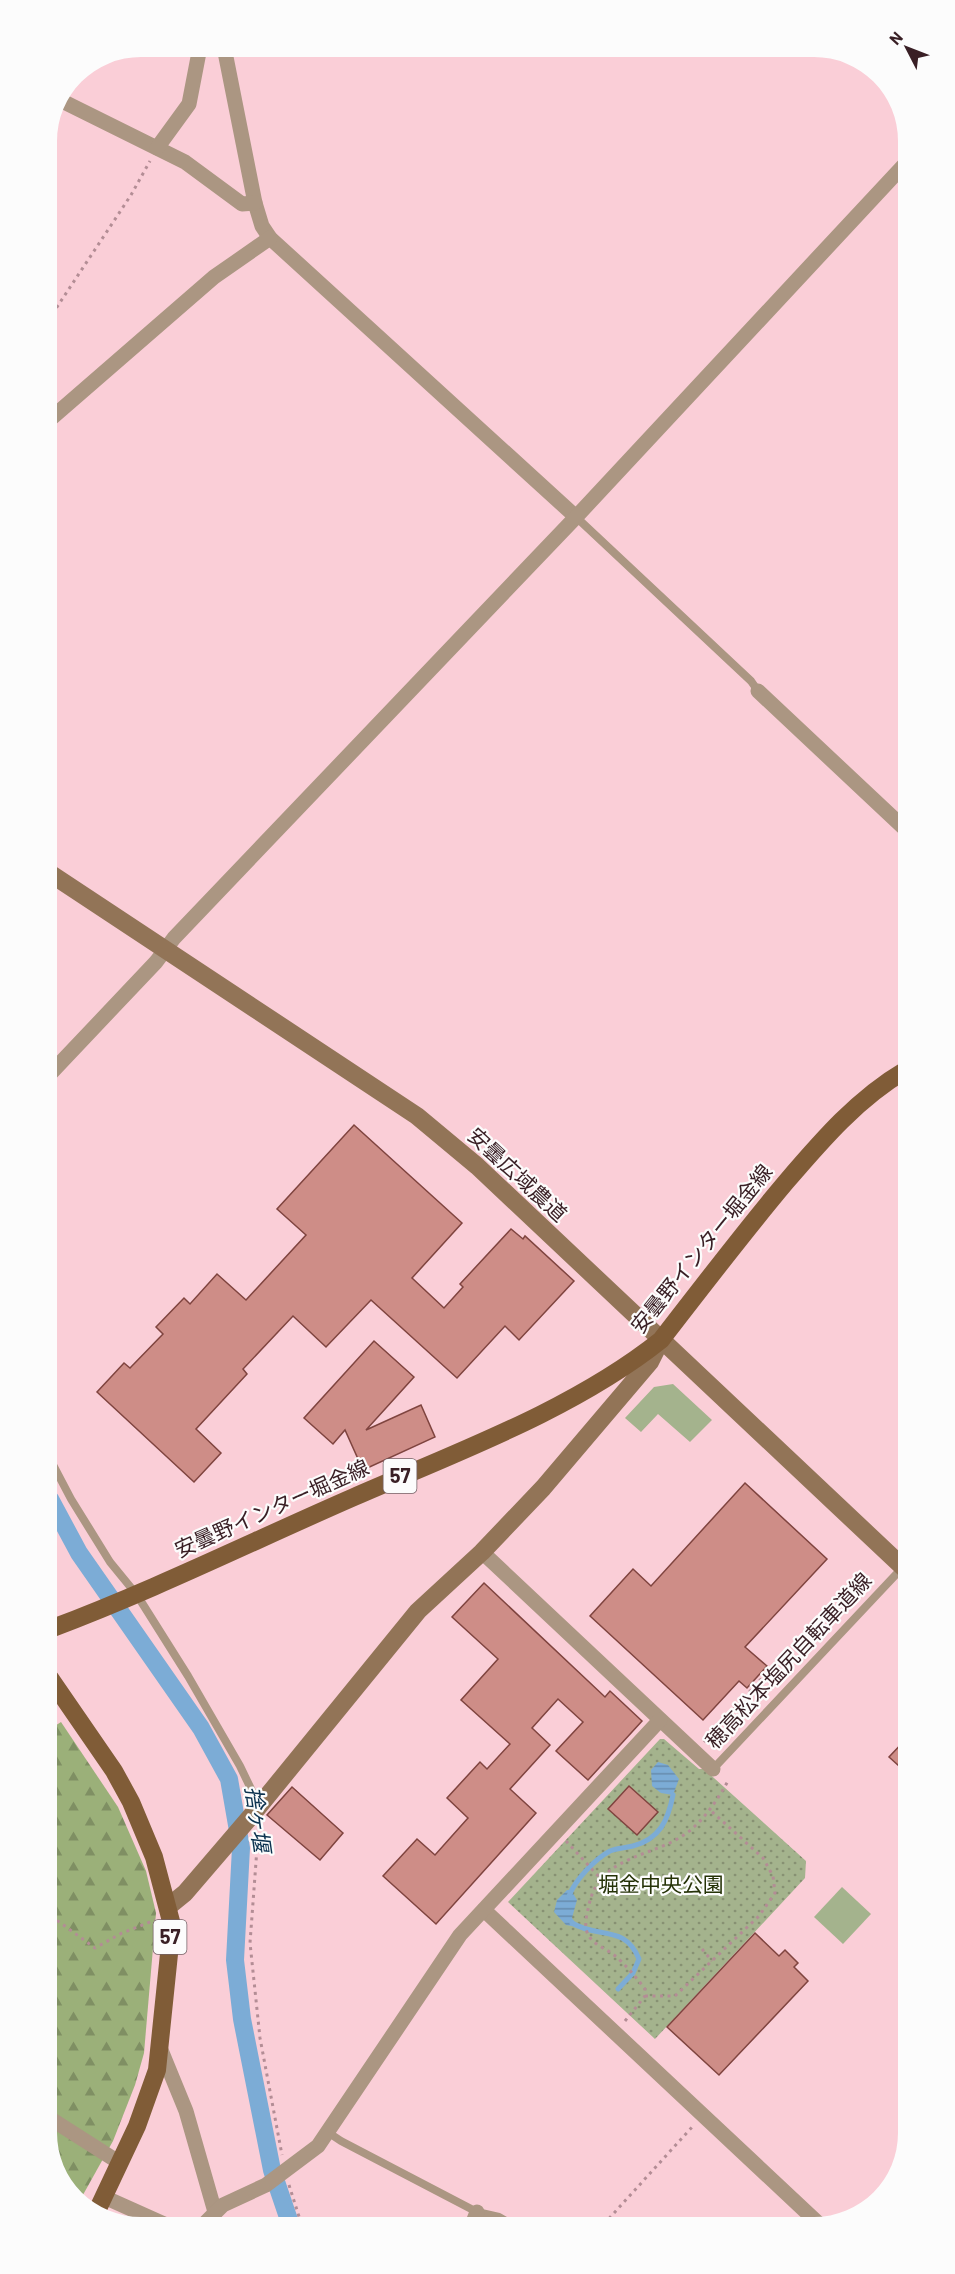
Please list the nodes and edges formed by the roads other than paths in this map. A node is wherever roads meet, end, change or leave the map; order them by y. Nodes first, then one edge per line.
1 (198, 57) edge
2 (226, 57) edge
3 (66, 103) edge
4 (157, 148) junction
5 (898, 171) edge
6 (255, 203) junction
7 (270, 238) junction
8 (57, 413) edge
9 (576, 518) junction
10 (758, 691) joint
11 (898, 823) edge
12 (57, 878) edge
13 (164, 950) junction
14 (57, 1066) edge
15 (898, 1075) edge
16 (661, 1340) junction
17 (57, 1472) edge
18 (482, 1552) junction
19 (898, 1570) edge
20 (898, 1574) edge
21 (134, 1596) junction
22 (57, 1626) edge
23 (57, 1688) edge
24 (660, 1720) junction
25 (713, 1769) joint
26 (255, 1819) junction
27 (484, 1910) junction
28 (165, 1912) junction
29 (161, 2050) junction
30 (57, 2123) edge
31 (329, 2133) junction
32 (120, 2163) junction
33 (100, 2205) edge
34 (215, 2212) junction
35 (139, 2217) edge
36 (210, 2217) edge
37 (472, 2217) edge
38 (812, 2217) edge

1 - 4 street
2 - 6 street
3 - 4 street
4 - 6 street
5 - 9 street
6 - 7 street
7 - 8 street
7 - 9 street
9 - 10 lane
9 - 13 street
10 - 11 street
12 - 13 street, 安曇広域農道
13 - 14 street
13 - 16 street, 安曇広域農道
15 - 16 main road, 安曇野インター堀金線 / 57
16 - 18 street
16 - 19 street, 安曇広域農道
16 - 21 main road, 安曇野インター堀金線 / 57
17 - 21 lane
18 - 24 street
18 - 26 street
20 - 25 lane, 穂高松本塩尻自転車道線
21 - 22 main road, 安曇野インター堀金線 / 57
21 - 26 lane
23 - 28 main road, 57
24 - 25 street
24 - 27 street
26 - 28 street
27 - 31 street
27 - 38 street
28 - 29 main road, 57
29 - 32 main road, 57
29 - 34 street
30 - 32 street
31 - 34 street
31 - 37 lane
32 - 33 main road, 57
33 - 35 street
34 - 36 street

